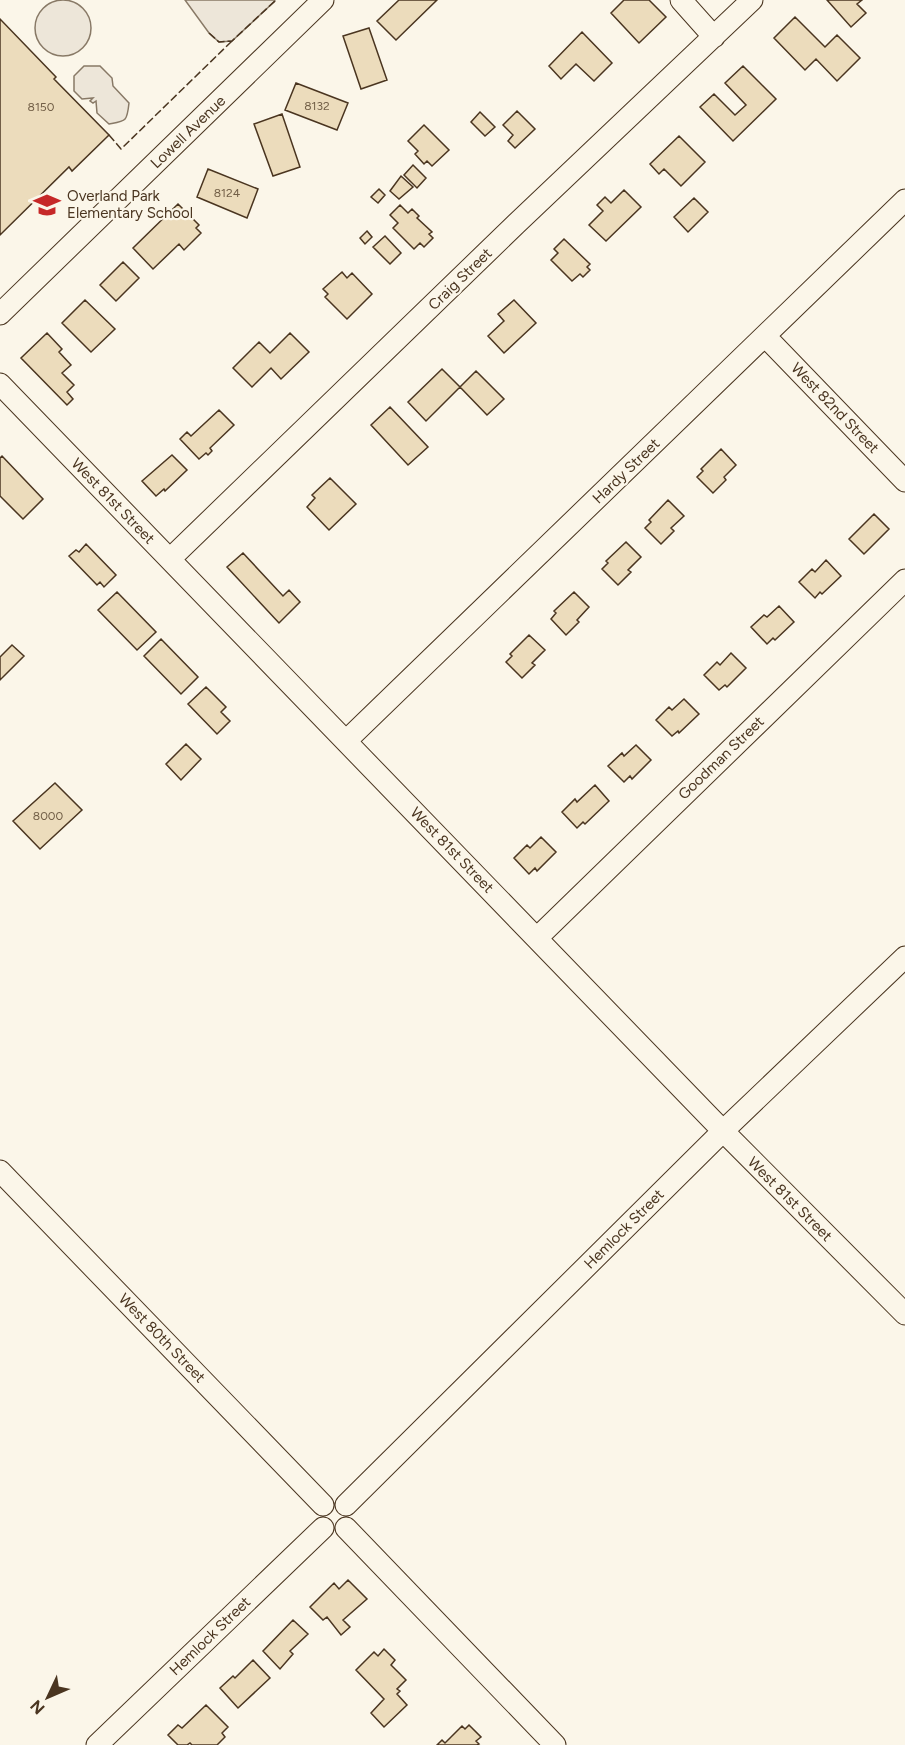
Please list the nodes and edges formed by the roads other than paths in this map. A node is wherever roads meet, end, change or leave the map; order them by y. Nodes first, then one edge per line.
1 (323, 0) edge
2 (681, 0) edge
3 (752, 0) edge
4 (714, 37) junction
5 (905, 200) edge
6 (0, 314) edge
7 (765, 336) junction
8 (0, 384) edge
9 (905, 481) edge
10 (170, 559) junction
11 (905, 580) edge
12 (346, 741) junction
13 (538, 937) junction
14 (905, 957) edge
15 (723, 1131) junction
16 (0, 1171) edge
17 (905, 1314) edge
18 (323, 1505) junction
19 (346, 1505) junction
20 (323, 1528) junction
21 (346, 1528) junction
22 (97, 1745) edge
23 (555, 1745) edge

1 - 6 street, Lowell Avenue
2 - 4 street
3 - 4 street, Craig Street
4 - 10 street, Craig Street
5 - 7 street, Hardy Street
7 - 9 street, West 82nd Street
7 - 12 street, Hardy Street
8 - 10 street, West 81st Street
10 - 12 street, West 81st Street
11 - 13 street, Goodman Street
12 - 13 street, West 81st Street
13 - 15 street, West 81st Street
14 - 15 street, Hemlock Street
15 - 17 street, West 81st Street
15 - 19 street, Hemlock Street
16 - 18 street, West 80th Street
18 - 19 street
18 - 20 street
19 - 21 street
20 - 21 street
20 - 22 street, Hemlock Street
21 - 23 street

